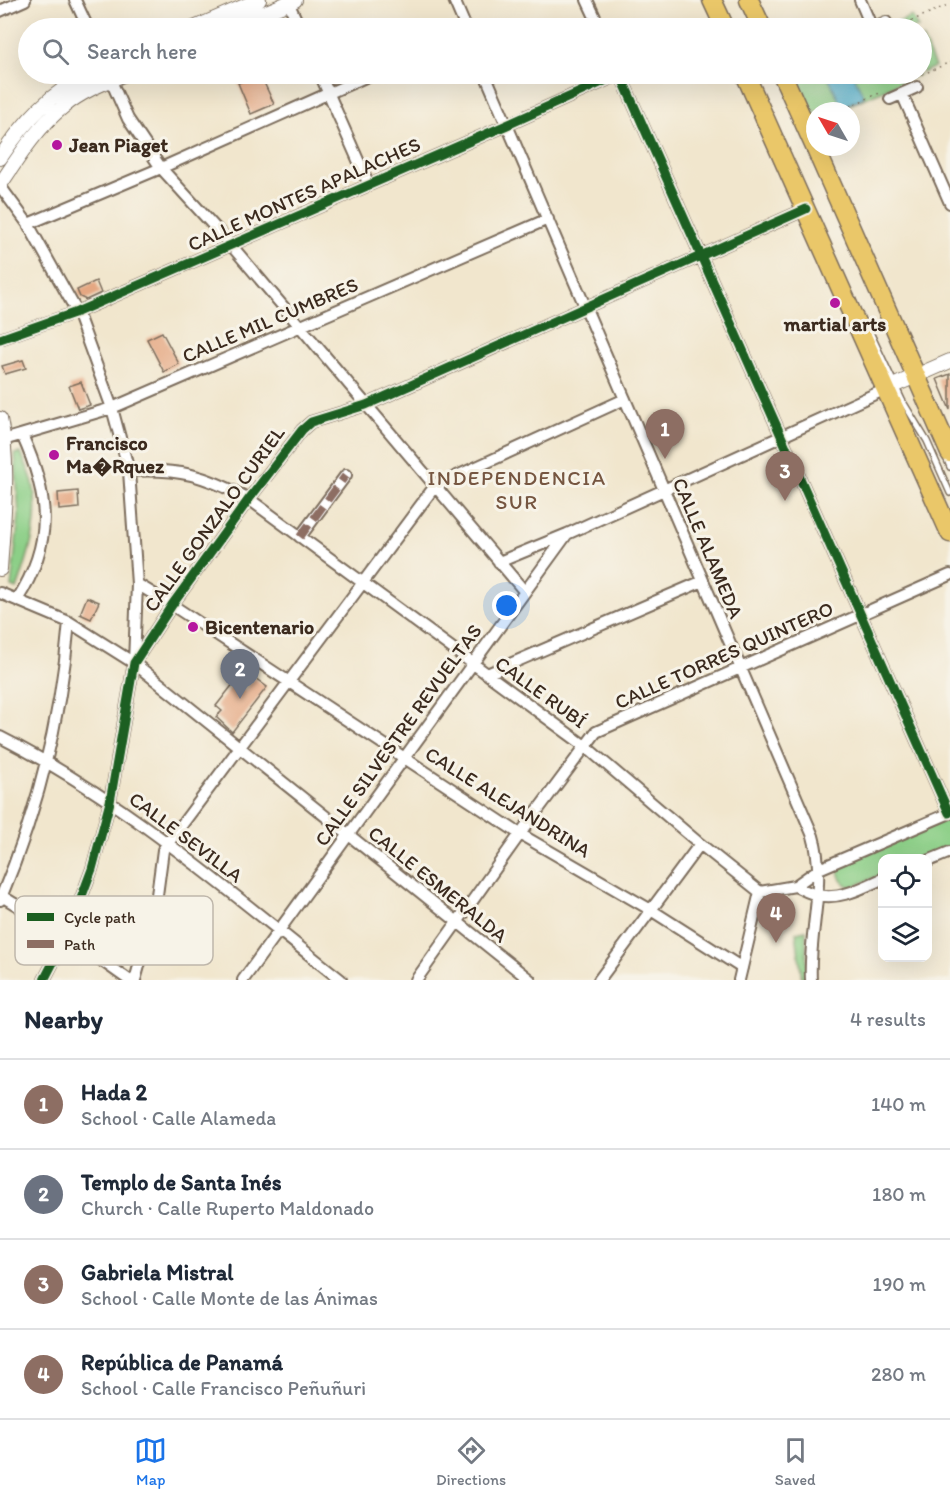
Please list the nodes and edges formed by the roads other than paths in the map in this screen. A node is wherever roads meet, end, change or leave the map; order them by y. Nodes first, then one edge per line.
1 (25, 0) edge
2 (75, 0) edge
3 (259, 0) edge
4 (454, 0) edge
5 (587, 0) edge
6 (712, 0) edge
7 (749, 0) edge
8 (860, 0) edge
9 (290, 1) edge
10 (0, 11) edge
11 (83, 18) edge
12 (217, 18) edge
13 (252, 18) edge
14 (296, 18) edge
15 (462, 18) edge
16 (595, 18) edge
17 (718, 18) edge
18 (757, 18) edge
19 (868, 18) edge
20 (70, 84) edge
21 (97, 84) edge
22 (112, 84) edge
23 (324, 84) edge
24 (348, 84) edge
25 (489, 84) edge
26 (598, 84) edge
27 (624, 84) edge
28 (750, 84) edge
29 (787, 84) edge
30 (917, 87) dead end
31 (328, 92) junction
32 (902, 94) junction
33 (890, 99) dead end
34 (507, 125) junction
35 (806, 127) edge
36 (819, 156) edge
37 (0, 158) edge
38 (161, 168) junction
39 (369, 185) junction
40 (0, 186) edge
41 (950, 203) edge
42 (806, 209) junction
43 (548, 219) junction
44 (28, 224) junction
45 (231, 245) junction
46 (702, 257) junction
47 (586, 308) junction
48 (77, 312) junction
49 (866, 324) dead end
50 (301, 327) junction
51 (0, 339) edge
52 (950, 361) edge
53 (909, 375) junction
54 (890, 387) junction
55 (625, 399) junction
56 (366, 405) junction
57 (112, 408) junction
58 (0, 418) edge
59 (21, 435) junction
60 (782, 437) junction
61 (2, 441) edge
62 (950, 453) edge
63 (950, 467) edge
64 (129, 471) junction
65 (346, 475) dead end
66 (435, 486) junction
67 (664, 490) junction
68 (950, 493) edge
69 (249, 499) junction
70 (950, 533) edge
71 (567, 534) junction
72 (300, 537) junction
73 (499, 562) junction
74 (0, 569) edge
75 (950, 575) edge
76 (703, 581) junction
77 (362, 583) junction
78 (137, 584) junction
79 (525, 592) junction
80 (0, 593) edge
81 (16, 600) junction
82 (172, 605) junction
83 (861, 614) junction
84 (69, 622) junction
85 (134, 663) junction
86 (472, 664) junction
87 (740, 668) junction
88 (487, 674) junction
89 (288, 682) junction
90 (0, 737) edge
91 (585, 746) junction
92 (239, 747) junction
93 (404, 758) junction
94 (46, 763) junction
95 (110, 802) junction
96 (950, 813) edge
97 (520, 834) junction
98 (348, 835) junction
99 (168, 842) junction
100 (700, 844) junction
101 (950, 852) edge
102 (932, 859) edge
103 (819, 869) junction
104 (878, 881) edge
105 (795, 886) junction
106 (760, 891) junction
107 (817, 895) junction
108 (82, 896) edge
109 (157, 896) edge
110 (1, 897) edge
111 (15, 905) edge
112 (651, 910) junction
113 (457, 922) junction
114 (279, 930) junction
115 (52, 965) edge
116 (108, 965) edge
117 (140, 965) edge
118 (742, 968) junction
119 (605, 978) edge
120 (44, 980) edge
121 (129, 980) edge
122 (135, 980) edge
123 (243, 980) edge
124 (341, 980) edge
125 (416, 980) edge
126 (530, 980) edge
127 (739, 980) edge
128 (811, 980) edge

1 - 10 street
2 - 11 street
3 - 12 street
4 - 15 street
5 - 16 street
6 - 17 main road
7 - 18 main road
8 - 19 street
9 - 13 street
9 - 14 street
20 - 37 street
21 - 40 street
22 - 38 street
23 - 31 street
24 - 31 street
25 - 34 street, CALLE ALAMEDA
26 - 34 street, CALLE MONTES APALACHES
27 - 46 street
28 - 42 main road
29 - 35 main road
30 - 32 street
31 - 38 street
31 - 39 street
32 - 33 street
32 - 41 street
34 - 39 street, CALLE MONTES APALACHES
34 - 43 street, CALLE ALAMEDA
36 - 53 main road
38 - 44 street
38 - 45 street
39 - 45 street, CALLE MONTES APALACHES
40 - 44 street
42 - 46 street, CALLE GONZALO CURIEL
42 - 54 main road
43 - 47 street, CALLE ALAMEDA
43 - 50 street, CALLE MIL CUMBRES
44 - 48 street
45 - 48 street, CALLE MONTES APALACHES
45 - 50 street
46 - 47 street, CALLE GONZALO CURIEL
46 - 60 street
47 - 55 street, CALLE ALAMEDA
47 - 56 street, CALLE GONZALO CURIEL
48 - 51 street, CALLE MONTES APALACHES
48 - 57 street
49 - 54 lane
50 - 56 street
50 - 57 street, CALLE MIL CUMBRES
52 - 53 street
53 - 54 street
53 - 62 main road
53 - 63 lane
54 - 60 street, CALLE SILVESTRE REVUELTAS
54 - 68 lane
54 - 70 main road
55 - 66 street
55 - 67 street, CALLE ALAMEDA
56 - 66 street
56 - 69 street, CALLE GONZALO CURIEL
57 - 59 street, CALLE MIL CUMBRES
57 - 64 street
58 - 61 street
59 - 61 street, CALLE MIL CUMBRES
59 - 81 street
60 - 67 street, CALLE SILVESTRE REVUELTAS
60 - 83 street
61 - 74 street
64 - 69 street, CALLE RUBÍ
64 - 78 street
65 - 72 street
66 - 73 street
66 - 77 street
67 - 71 street, CALLE SILVESTRE REVUELTAS
67 - 76 street, CALLE ALAMEDA
69 - 72 street, CALLE RUBÍ
69 - 82 street, CALLE GONZALO CURIEL
71 - 73 street
71 - 79 street, CALLE SILVESTRE REVUELTAS
72 - 77 street, CALLE RUBÍ
73 - 79 street
75 - 83 street, CALLE TORRES QUINTERO
76 - 87 street, CALLE ALAMEDA
76 - 88 street
77 - 86 street, CALLE RUBÍ
77 - 89 street
78 - 82 street, CALLE ALEJANDRINA
78 - 85 street
79 - 86 street, CALLE SILVESTRE REVUELTAS
80 - 81 street, CALLE ESMERALDA
81 - 84 street, CALLE ESMERALDA
82 - 85 street, CALLE GONZALO CURIEL
82 - 89 street, CALLE ALEJANDRINA
83 - 87 street, CALLE TORRES QUINTERO
83 - 96 street
84 - 85 street, CALLE ESMERALDA
84 - 94 street
85 - 92 street, CALLE ESMERALDA
85 - 95 street, CALLE GONZALO CURIEL
86 - 88 street, CALLE RUBÍ
86 - 93 street, CALLE SILVESTRE REVUELTAS
87 - 91 street, CALLE TORRES QUINTERO
87 - 103 street, CALLE ALAMEDA
88 - 91 street, CALLE RUBÍ
89 - 92 street
89 - 93 street, CALLE ALEJANDRINA
90 - 94 street, CALLE SEVILLA
91 - 97 street, CALLE TORRES QUINTERO
91 - 100 street, CALLE RUBÍ
92 - 98 street, CALLE ESMERALDA
92 - 99 street
93 - 97 street, CALLE ALEJANDRINA
93 - 98 street, CALLE SILVESTRE REVUELTAS
94 - 95 street, CALLE SEVILLA
94 - 110 street
95 - 99 street, CALLE SEVILLA
95 - 108 street, CALLE GONZALO CURIEL
96 - 103 street
97 - 112 street, CALLE ALEJANDRINA
97 - 113 street, CALLE TORRES QUINTERO
98 - 113 street, CALLE ESMERALDA
98 - 114 street, CALLE SILVESTRE REVUELTAS
99 - 109 street
99 - 114 street, CALLE SEVILLA
100 - 106 street, CALLE RUBÍ
100 - 112 street
101 - 102 street
103 - 105 street
103 - 107 street, CALLE ALAMEDA
104 - 107 street
105 - 106 street
105 - 107 street
106 - 118 street
107 - 128 street, CALLE ALAMEDA
110 - 111 street
112 - 118 street, CALLE ALEJANDRINA
112 - 119 street
113 - 125 street, CALLE TORRES QUINTERO
113 - 126 street, CALLE ESMERALDA
114 - 123 street, CALLE SILVESTRE REVUELTAS
114 - 124 street, CALLE SEVILLA
115 - 120 street, CALLE GONZALO CURIEL
116 - 121 street
117 - 122 street
118 - 127 street

